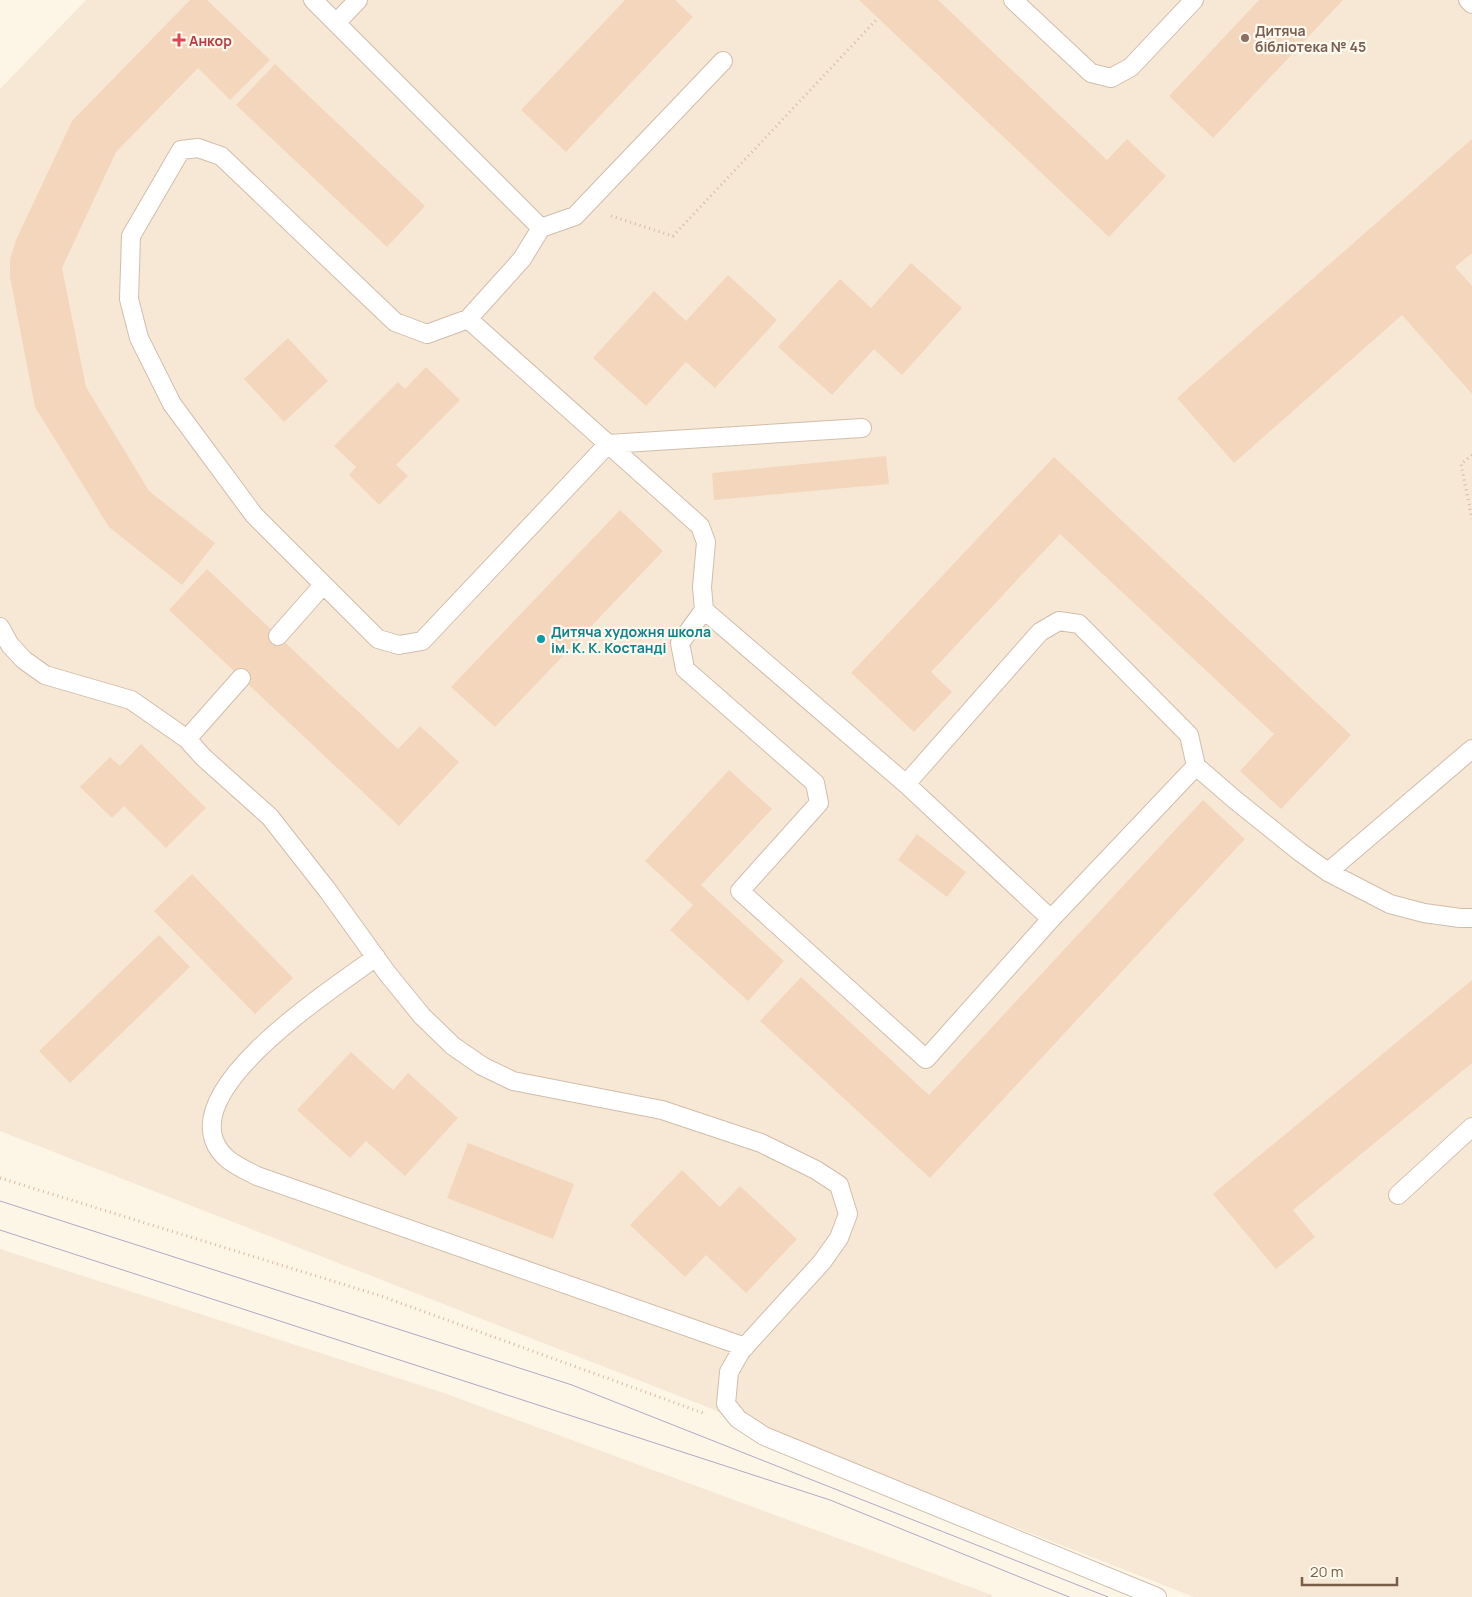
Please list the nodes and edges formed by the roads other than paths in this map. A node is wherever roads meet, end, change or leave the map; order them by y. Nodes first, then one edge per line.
1 (313, 0) edge
2 (358, 0) edge
3 (1013, 0) edge
4 (1194, 0) edge
5 (1468, 0) edge
6 (1472, 4) edge
7 (336, 23) junction
8 (723, 61) dead end
9 (541, 228) junction
10 (468, 319) junction
11 (862, 428) dead end
12 (608, 444) junction
13 (323, 586) junction
14 (704, 610) junction
15 (0, 627) edge
16 (278, 636) dead end
17 (241, 678) dead end
18 (187, 739) junction
19 (1472, 749) edge
20 (1196, 766) junction
21 (906, 784) junction
22 (1328, 872) junction
23 (1472, 918) edge
24 (1051, 919) junction
25 (376, 957) junction
26 (1472, 1127) edge
27 (1398, 1195) dead end
28 (745, 1347) junction
29 (1157, 1597) edge

1 - 7 lane
2 - 7 lane
3 - 4 lane
5 - 6 lane
7 - 9 lane
8 - 9 lane
9 - 10 lane
10 - 12 lane
10 - 13 lane
11 - 12 lane
12 - 13 lane
12 - 14 lane
13 - 16 lane
14 - 21 lane
14 - 24 lane
15 - 18 lane
17 - 18 lane
18 - 25 lane
19 - 22 lane
20 - 21 lane
20 - 22 lane
20 - 24 lane
21 - 24 lane
22 - 23 lane
25 - 28 lane
25 - 28 lane
26 - 27 lane
28 - 29 lane

